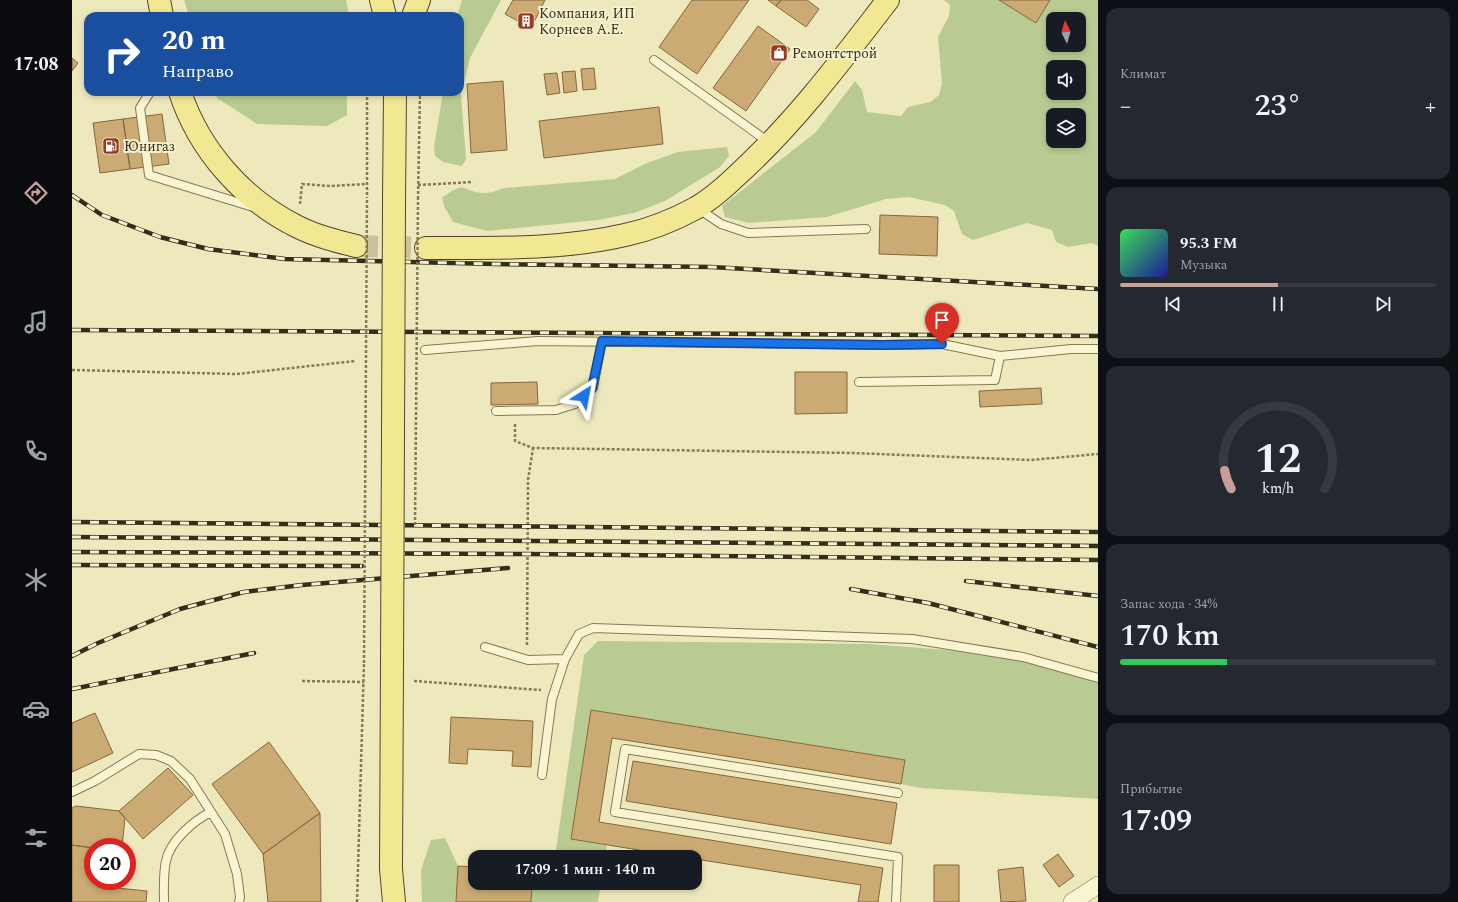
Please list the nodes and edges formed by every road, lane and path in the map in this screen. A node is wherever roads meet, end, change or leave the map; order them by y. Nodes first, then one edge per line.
1 (159, 0) edge
2 (381, 0) edge
3 (419, 0) edge
4 (888, 0) edge
5 (161, 12) edge
6 (384, 12) edge
7 (414, 12) edge
8 (654, 60) dead end
9 (148, 96) edge
10 (181, 96) edge
11 (367, 96) edge
12 (395, 96) edge
13 (420, 96) edge
14 (771, 143) junction
15 (473, 182) dead end
16 (302, 184) dead end
17 (367, 184) junction
18 (418, 185) junction
19 (696, 208) junction
20 (276, 213) junction
21 (866, 228) dead end
22 (356, 246) tunnel mouth
23 (426, 248) tunnel mouth
24 (602, 341) junction
25 (1098, 349) edge
26 (425, 350) dead end
27 (1000, 356) junction
28 (355, 361) dead end
29 (72, 370) edge
30 (859, 382) dead end
31 (496, 411) dead end
32 (515, 411) junction
33 (533, 448) junction
34 (1098, 454) edge
35 (415, 530) dead end
36 (485, 647) dead end
37 (565, 659) junction
38 (528, 660) junction
39 (1098, 678) edge
40 (414, 680) dead end
41 (302, 682) dead end
42 (364, 682) junction
43 (554, 694) junction
44 (542, 775) dead end
45 (72, 792) edge
46 (898, 793) dead end
47 (211, 812) junction
48 (391, 869) junction
49 (1098, 885) edge
50 (164, 902) edge
51 (239, 902) edge
52 (357, 902) edge
53 (386, 902) edge
54 (394, 902) edge
55 (896, 902) edge
56 (1072, 902) edge

1 - 5 main road
2 - 6 main road
3 - 7 main road
4 - 14 main road
8 - 14 lane
9 - 20 lane
10 - 20 main road
11 - 17 path
12 - 48 main road, bridge
13 - 18 path
14 - 19 main road
15 - 18 path
16 - 17 path
17 - 42 path, bridge
18 - 35 path, bridge
19 - 21 lane
19 - 23 main road
20 - 22 main road
24 - 26 lane
24 - 27 lane
24 - 32 lane
25 - 27 lane
27 - 30 lane
28 - 29 path
31 - 32 lane
32 - 33 path
33 - 34 path
33 - 38 path
36 - 38 lane
37 - 38 lane
37 - 39 lane
37 - 43 lane
40 - 43 path
41 - 42 path
42 - 52 path
43 - 44 lane
45 - 47 lane
46 - 55 lane
47 - 50 lane
47 - 51 lane
48 - 53 main road
48 - 54 main road
49 - 56 street

